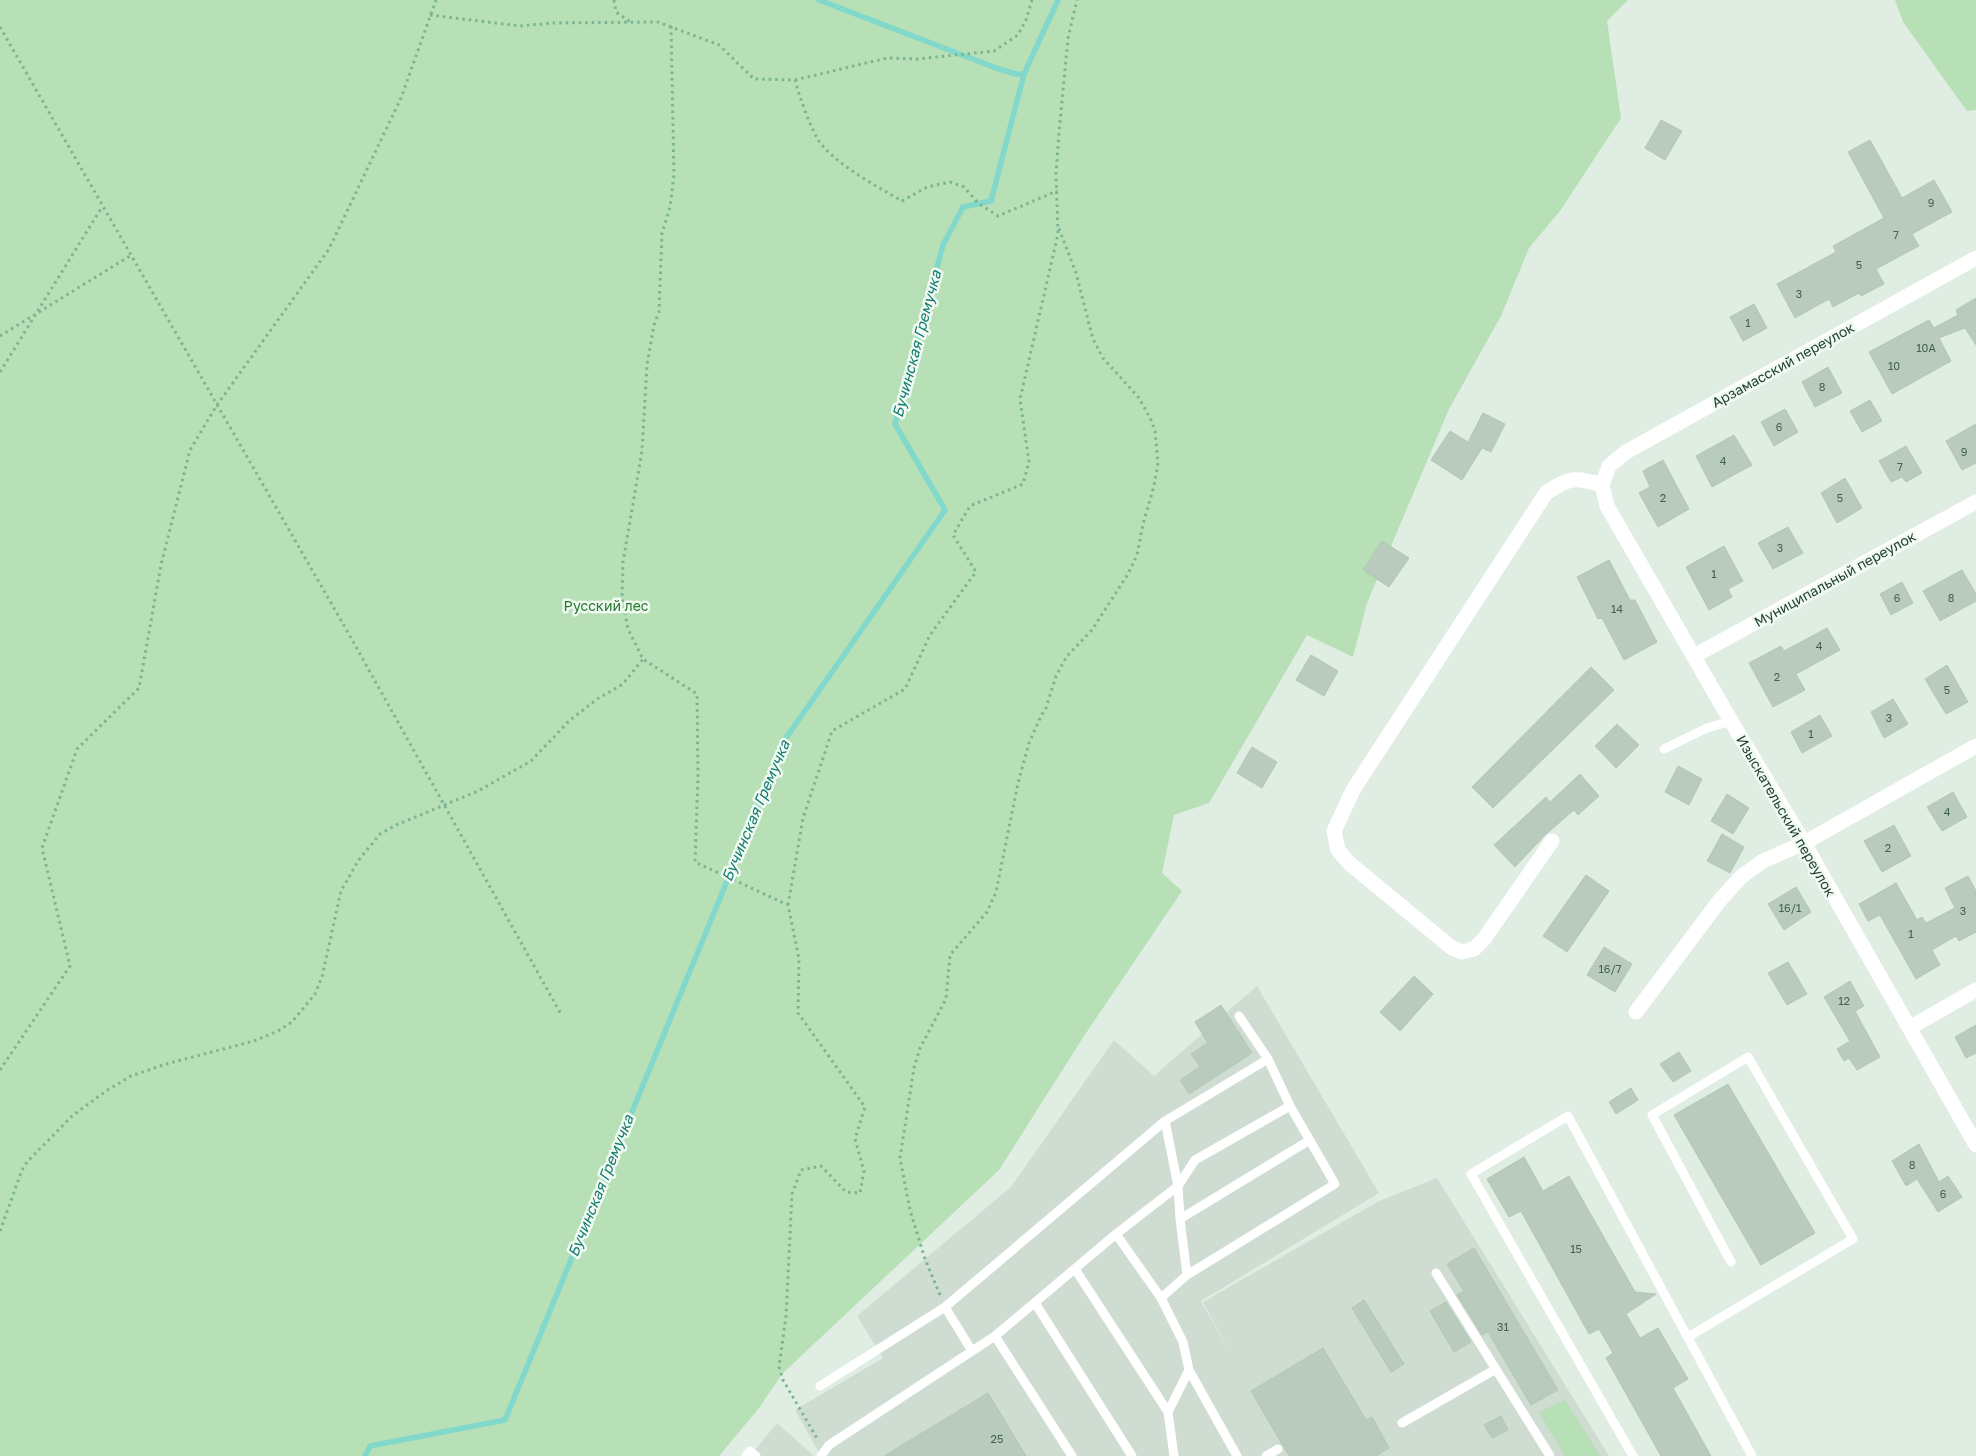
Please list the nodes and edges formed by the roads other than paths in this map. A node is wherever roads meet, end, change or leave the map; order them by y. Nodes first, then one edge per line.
1 (1976, 258) edge
2 (1602, 485) junction
3 (1976, 502) edge
4 (1694, 656) junction
5 (1731, 721) junction
6 (1976, 746) edge
7 (1664, 749) dead end
8 (1552, 841) dead end
9 (1804, 843) junction
10 (1976, 990) edge
11 (1636, 1012) dead end
12 (1239, 1016) dead end
13 (1909, 1028) junction
14 (1268, 1059) junction
15 (1290, 1106) junction
16 (1165, 1122) junction
17 (1310, 1140) junction
18 (1976, 1145) edge
19 (1178, 1186) junction
20 (1180, 1219) junction
21 (1116, 1234) junction
22 (1731, 1262) dead end
23 (1075, 1269) junction
24 (1436, 1273) dead end
25 (1187, 1275) junction
26 (1161, 1298) junction
27 (1035, 1303) junction
28 (945, 1307) junction
29 (996, 1336) junction
30 (1688, 1337) junction
31 (972, 1351) junction
32 (1496, 1369) junction
33 (1189, 1370) junction
34 (820, 1386) dead end
35 (1168, 1412) junction
36 (1402, 1423) dead end
37 (1278, 1449) dead end
38 (823, 1453) edge
39 (746, 1456) edge
40 (756, 1456) edge
41 (1072, 1456) edge
42 (1132, 1456) edge
43 (1174, 1456) edge
44 (1236, 1456) edge
45 (1266, 1456) edge
46 (1550, 1456) edge
47 (1633, 1456) edge
48 (1752, 1456) edge

1 - 2 street, Арзамасский переулок
2 - 4 street, Изыскательский переулок
2 - 8 street
3 - 4 street, Муниципальный переулок
4 - 5 street, Изыскательский переулок
5 - 7 lane
5 - 9 street, Изыскательский переулок
6 - 9 street
9 - 11 street
9 - 13 street, Изыскательский переулок
10 - 13 street
12 - 14 lane
13 - 18 street, Изыскательский переулок
14 - 15 lane
14 - 16 lane
15 - 17 lane
15 - 19 lane
16 - 19 lane
16 - 28 lane
17 - 20 lane
17 - 25 lane
19 - 20 lane
19 - 21 lane
20 - 25 lane
21 - 23 lane
21 - 26 lane
22 - 30 lane
23 - 27 lane
23 - 35 lane
24 - 32 lane
25 - 26 lane
26 - 33 lane
27 - 29 lane
27 - 42 lane
28 - 31 lane
28 - 34 lane
29 - 31 lane
29 - 41 lane
30 - 47 lane
30 - 48 lane
31 - 38 lane
32 - 36 lane
32 - 46 lane
33 - 35 lane
33 - 44 lane
35 - 43 lane
37 - 45 lane
39 - 40 lane

